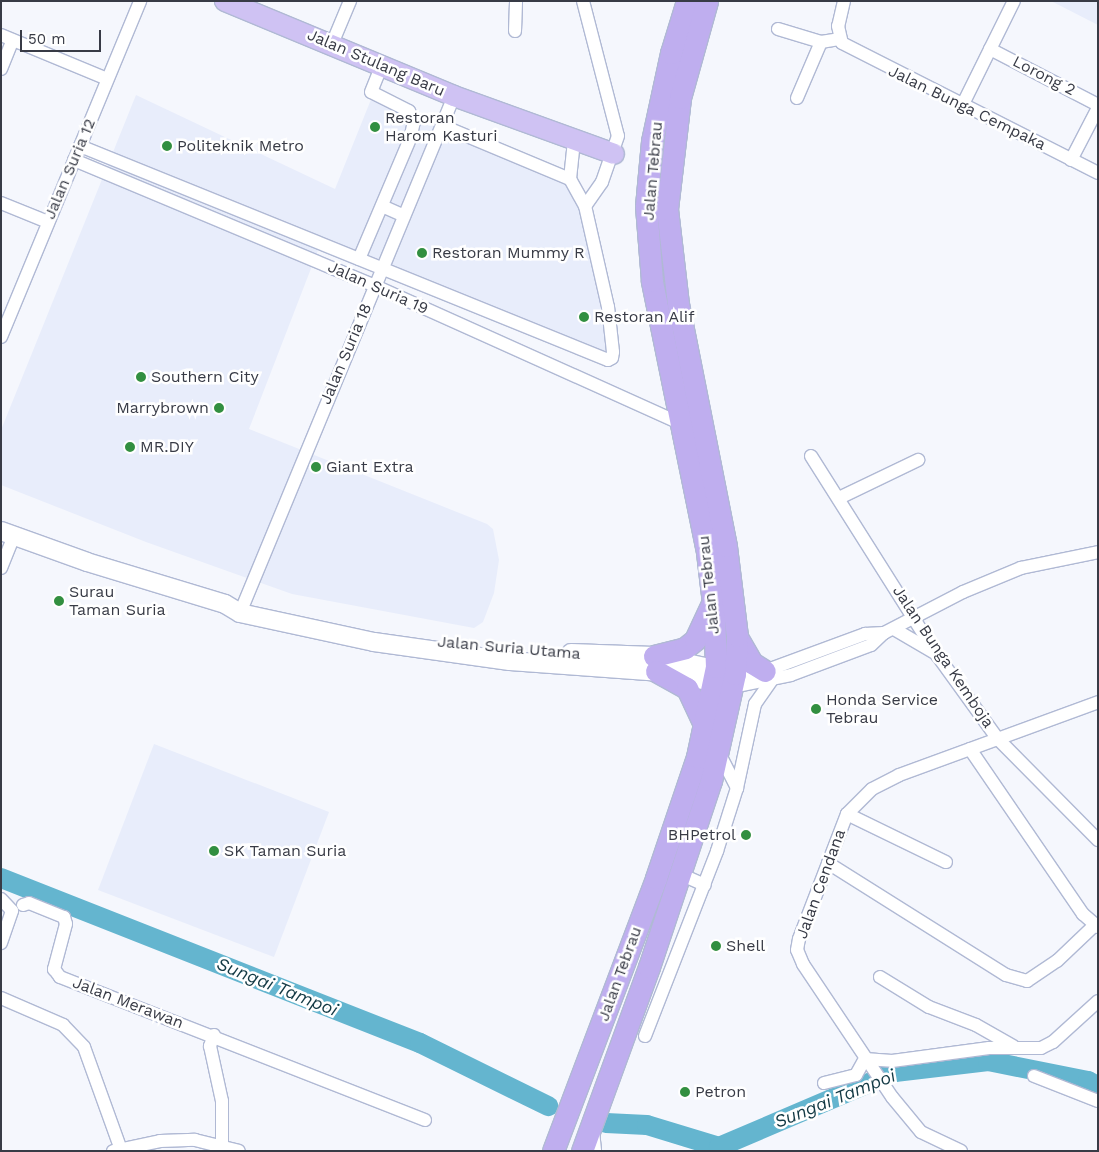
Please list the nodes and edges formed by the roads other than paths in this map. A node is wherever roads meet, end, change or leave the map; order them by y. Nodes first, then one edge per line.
1 (140, 1) edge
2 (225, 1) edge
3 (350, 1) edge
4 (516, 1) edge
5 (584, 1) edge
6 (687, 1) edge
7 (708, 1) edge
8 (844, 1) edge
9 (1014, 1) edge
10 (778, 29) dead end
11 (515, 32) dead end
12 (1, 35) edge
13 (839, 39) junction
14 (13, 40) junction
15 (821, 42) junction
16 (332, 44) junction
17 (990, 49) junction
18 (382, 65) junction
19 (1, 69) edge
20 (108, 79) junction
21 (454, 96) junction
22 (797, 98) dead end
23 (963, 104) junction
24 (1098, 106) edge
25 (443, 126) junction
26 (574, 140) junction
27 (80, 146) junction
28 (614, 154) junction
29 (74, 160) junction
30 (1072, 160) junction
31 (1098, 173) edge
32 (570, 179) junction
33 (1, 203) edge
34 (382, 206) junction
35 (585, 206) junction
36 (404, 216) junction
37 (48, 222) junction
38 (359, 259) junction
39 (383, 269) junction
40 (375, 286) junction
41 (6, 312) edge
42 (1, 337) edge
43 (680, 423) junction
44 (811, 456) dead end
45 (918, 460) dead end
46 (839, 498) junction
47 (8, 534) edge
48 (1098, 552) edge
49 (1, 568) edge
50 (713, 600) junction
51 (241, 608) junction
52 (915, 618) junction
53 (889, 631) junction
54 (737, 636) junction
55 (937, 655) junction
56 (655, 664) junction
57 (768, 676) junction
58 (724, 677) junction
59 (1098, 702) edge
60 (704, 724) junction
61 (997, 738) junction
62 (970, 749) junction
63 (718, 751) junction
64 (737, 788) junction
65 (847, 814) junction
66 (1098, 840) edge
67 (946, 862) dead end
68 (828, 863) junction
69 (680, 874) junction
70 (705, 885) junction
71 (1, 900) edge
72 (23, 905) dead end
73 (1096, 926) edge
74 (1, 943) edge
75 (649, 967) junction
76 (669, 975) junction
77 (880, 977) dead end
78 (1, 998) edge
79 (1098, 1001) edge
80 (214, 1036) junction
81 (645, 1036) dead end
82 (1015, 1048) junction
83 (867, 1062) junction
84 (1034, 1076) dead end
85 (824, 1084) dead end
86 (1098, 1101) edge
87 (425, 1120) dead end
88 (592, 1124) junction
89 (222, 1145) junction
90 (116, 1149) edge
91 (239, 1151) edge
92 (553, 1151) edge
93 (582, 1151) edge
94 (595, 1151) edge
95 (961, 1151) edge

1 - 20 street, Jalan Suria 12
2 - 16 main road, Jalan Stulang Baru
3 - 16 street
4 - 11 street
5 - 28 street
6 - 43 highway, Jalan Tebrau
7 - 54 highway, Jalan Tebrau
8 - 13 street
9 - 17 street
10 - 15 street
12 - 14 street
13 - 15 street
13 - 23 street, Jalan Bunga Cempaka
14 - 19 street
14 - 20 street
15 - 22 street
16 - 18 main road, Jalan Stulang Baru
17 - 23 street
17 - 24 street, Lorong 2
18 - 21 main road, Jalan Stulang Baru
18 - 34 street
20 - 27 street, Jalan Suria 12
21 - 25 street, Jalan Suria 18
21 - 26 main road, Jalan Stulang Baru
23 - 30 street, Jalan Bunga Cempaka
24 - 30 street
25 - 32 street
25 - 36 street, Jalan Suria 18
26 - 28 main road, Jalan Stulang Baru
26 - 32 street
27 - 29 street, Jalan Suria 12
27 - 38 street
28 - 35 street
29 - 37 street, Jalan Suria 12
29 - 40 street, Jalan Suria 19
30 - 31 street, Jalan Bunga Cempaka
32 - 35 street
33 - 37 street
34 - 36 street
34 - 38 street
35 - 39 street
36 - 39 street, Jalan Suria 18
37 - 41 street, Jalan Suria 12
38 - 39 street
39 - 40 street, Jalan Suria 18
40 - 43 street, Jalan Suria 19
40 - 51 street, Jalan Suria 18
41 - 42 street, Jalan Suria 12
43 - 50 highway, Jalan Tebrau
44 - 46 street, Jalan Bunga Kemboja
45 - 46 street
46 - 52 street, Jalan Bunga Kemboja
47 - 49 street
47 - 51 main road, Jalan Suria Utama
48 - 52 street
50 - 56 highway
50 - 58 highway, Jalan Tebrau
51 - 56 main road, Jalan Suria Utama
52 - 53 street
52 - 55 street, Jalan Bunga Kemboja
53 - 55 street
53 - 57 street
54 - 57 highway
54 - 58 highway, Jalan Tebrau
55 - 61 street, Jalan Bunga Kemboja
56 - 58 main road, Jalan Suria Utama
56 - 60 highway
57 - 58 street
57 - 64 street
58 - 60 highway, Jalan Tebrau
58 - 63 highway, Jalan Tebrau
59 - 61 street, Jalan Cendana
60 - 92 highway, Jalan Tebrau
61 - 62 street, Jalan Cendana
61 - 66 street, Jalan Bunga Kemboja
62 - 65 street, Jalan Cendana
62 - 73 street, Jalan Bunga Kemboja
63 - 64 street
63 - 69 highway, Jalan Tebrau
64 - 70 street
65 - 67 street
65 - 68 street, Jalan Cendana
68 - 73 street
68 - 83 street, Jalan Cendana
69 - 70 street
69 - 75 highway, Jalan Tebrau
70 - 76 street
71 - 74 street
72 - 80 street, Jalan Merawan
75 - 76 street
75 - 88 highway, Jalan Tebrau
76 - 81 street
77 - 82 street
78 - 90 street
79 - 82 street
80 - 87 street, Jalan Merawan
80 - 89 street
82 - 83 street
83 - 85 street
83 - 95 street, Jalan Cendana
84 - 86 street
88 - 93 highway, Jalan Tebrau
88 - 94 street
89 - 90 street
89 - 91 street

